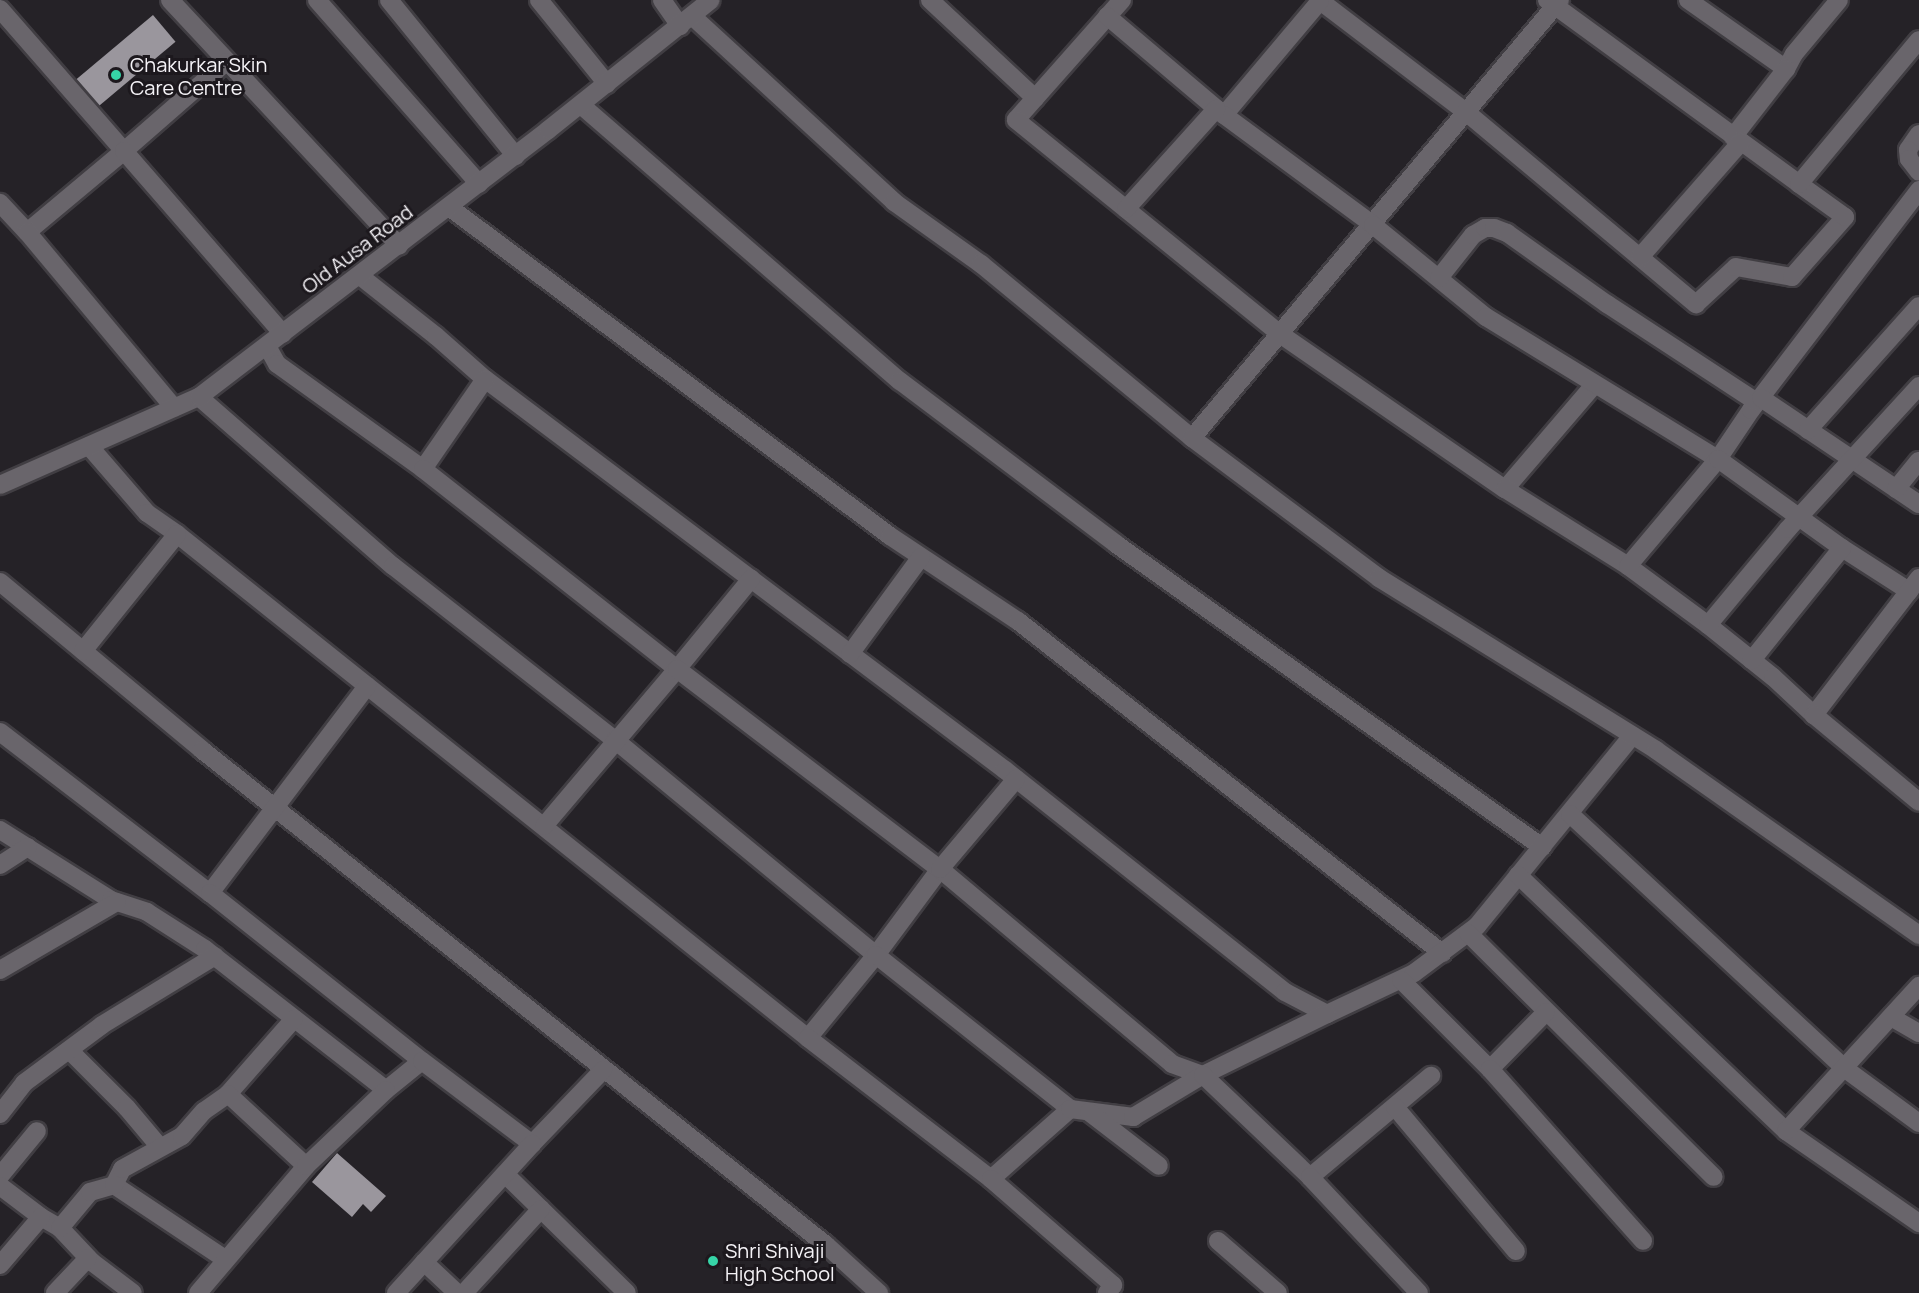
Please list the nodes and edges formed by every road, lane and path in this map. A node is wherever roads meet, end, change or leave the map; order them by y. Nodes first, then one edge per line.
1 (170, 0) edge
2 (317, 0) edge
3 (389, 0) edge
4 (539, 0) edge
5 (662, 0) edge
6 (711, 0) edge
7 (930, 0) edge
8 (1122, 0) edge
9 (1688, 0) edge
10 (1839, 0) edge
11 (1320, 1) edge
12 (1554, 2) edge
13 (0, 9) edge
14 (1107, 16) junction
15 (686, 21) junction
16 (1919, 40) edge
17 (226, 62) junction
18 (1786, 69) junction
19 (607, 84) junction
20 (1035, 98) junction
21 (581, 105) junction
22 (1220, 112) junction
23 (1466, 112) junction
24 (1919, 134) edge
25 (1737, 140) junction
26 (123, 151) junction
27 (516, 156) junction
28 (1919, 172) edge
29 (479, 184) junction
30 (1799, 184) junction
31 (1919, 190) edge
32 (0, 203) edge
33 (449, 207) junction
34 (1126, 209) junction
35 (1373, 225) junction
36 (27, 232) junction
37 (399, 246) junction
38 (1640, 257) junction
39 (360, 276) junction
40 (1439, 278) junction
41 (1919, 306) edge
42 (283, 334) junction
43 (1280, 334) junction
44 (267, 346) junction
45 (485, 379) junction
46 (1595, 384) junction
47 (1919, 386) edge
48 (199, 397) junction
49 (1759, 400) junction
50 (174, 408) junction
51 (1808, 430) junction
52 (1192, 438) junction
53 (89, 446) junction
54 (1718, 459) junction
55 (1852, 459) junction
56 (1919, 461) edge
57 (423, 469) junction
58 (0, 485) edge
59 (1505, 489) junction
60 (1896, 489) junction
61 (1919, 504) edge
62 (1799, 517) junction
63 (177, 534) junction
64 (1842, 548) junction
65 (921, 557) junction
66 (1628, 566) junction
67 (751, 579) junction
68 (0, 582) edge
69 (1914, 584) edge
70 (1708, 625) junction
71 (83, 651) junction
72 (850, 654) junction
73 (1752, 660) junction
74 (676, 669) junction
75 (367, 686) junction
76 (1814, 715) junction
77 (0, 732) edge
78 (1631, 737) junction
79 (615, 740) junction
80 (1016, 779) junction
81 (1919, 802) edge
82 (276, 809) junction
83 (1569, 814) junction
84 (544, 826) junction
85 (0, 830) edge
86 (28, 847) junction
87 (1542, 847) junction
88 (0, 865) edge
89 (940, 869) junction
90 (1518, 875) junction
91 (210, 893) junction
92 (117, 902) junction
93 (1468, 933) junction
94 (1919, 935) edge
95 (1442, 953) junction
96 (876, 955) junction
97 (215, 956) junction
98 (0, 970) edge
99 (1401, 980) junction
100 (1919, 986) edge
101 (1546, 1012) junction
102 (1327, 1014) junction
103 (1891, 1017) junction
104 (294, 1019) junction
105 (1919, 1033) edge
106 (808, 1038) junction
107 (69, 1050) junction
108 (422, 1061) junction
109 (1844, 1068) junction
110 (1490, 1069) junction
111 (603, 1070) junction
112 (1203, 1075) junction
113 (1431, 1076) dead end
114 (386, 1090) junction
115 (228, 1094) junction
116 (1395, 1107) junction
117 (1078, 1110) junction
118 (0, 1114) edge
119 (1919, 1123) edge
120 (38, 1131) dead end
121 (1786, 1131) junction
122 (532, 1144) junction
123 (159, 1146) junction
124 (306, 1166) junction
125 (1159, 1166) dead end
126 (505, 1174) junction
127 (0, 1176) edge
128 (1310, 1177) junction
129 (1714, 1177) dead end
130 (991, 1179) junction
131 (114, 1185) junction
132 (0, 1186) edge
133 (541, 1209) junction
134 (41, 1217) junction
135 (1919, 1223) edge
136 (60, 1228) junction
137 (1218, 1241) dead end
138 (1643, 1241) dead end
139 (1516, 1251) dead end
140 (88, 1258) junction
141 (225, 1259) junction
142 (424, 1262) junction
143 (0, 1265) edge
144 (1114, 1290) edge
145 (55, 1293) edge
146 (133, 1293) edge
147 (198, 1293) edge
148 (396, 1293) edge
149 (456, 1293) edge
150 (464, 1293) edge
151 (627, 1293) edge
152 (879, 1293) edge
153 (1278, 1293) edge
154 (1419, 1293) edge

1 - 17 street
2 - 29 street
3 - 27 street
4 - 19 street
5 - 15 street
6 - 15 street, Old Ausa Road
7 - 20 street
8 - 14 street
9 - 18 street
10 - 18 street
11 - 22 street
11 - 23 street
12 - 23 street
12 - 25 street
13 - 26 street
14 - 20 street
14 - 22 street
15 - 19 street, Old Ausa Road
15 - 52 street
16 - 30 street
17 - 26 street
17 - 37 street
18 - 25 street
19 - 21 street, Old Ausa Road
20 - 34 street
21 - 27 street, Old Ausa Road
21 - 87 street
22 - 34 street
22 - 35 street
23 - 35 street
23 - 38 street
24 - 28 street
25 - 30 street
25 - 38 street
26 - 36 street
26 - 42 street
27 - 29 street, Old Ausa Road
29 - 33 street, Old Ausa Road
30 - 38 street
31 - 49 street
32 - 36 street
33 - 37 street, Old Ausa Road
33 - 65 street
34 - 43 street
35 - 40 street
35 - 43 street
36 - 50 street
37 - 39 street, Old Ausa Road
39 - 42 street, Old Ausa Road
39 - 45 street
40 - 46 street
40 - 49 street
41 - 51 street
42 - 44 street, Old Ausa Road
43 - 52 street
43 - 59 street
44 - 48 street, Old Ausa Road
44 - 57 street
45 - 57 street
45 - 67 street
46 - 54 street
46 - 59 street
47 - 55 street
48 - 50 street, Old Ausa Road
48 - 79 street
49 - 51 street
49 - 54 street
50 - 53 street, Old Ausa Road
51 - 55 street
52 - 78 street
53 - 58 street, Old Ausa Road
53 - 63 street
54 - 62 street
54 - 66 street
55 - 60 street
55 - 62 street
56 - 60 street
57 - 74 street
59 - 66 street
60 - 61 street
62 - 64 street
62 - 70 street
63 - 71 street
63 - 75 street
64 - 69 street
64 - 73 street
65 - 72 street
65 - 95 street
66 - 70 street
67 - 72 street
67 - 74 street
68 - 71 street
69 - 76 street
70 - 73 street
71 - 82 street
72 - 80 street
73 - 76 street
74 - 79 street
74 - 89 street
75 - 82 street
75 - 84 street
76 - 81 street
77 - 91 street
78 - 83 street
78 - 94 street
79 - 84 street
79 - 96 street
80 - 89 street
80 - 102 street
82 - 91 street
82 - 111 street
83 - 87 street
83 - 109 street
84 - 106 street
85 - 86 street
86 - 88 street
86 - 92 street
87 - 90 street
89 - 96 street
89 - 112 street
90 - 93 street
90 - 121 street
91 - 108 street
92 - 97 street
92 - 98 street
93 - 95 street
93 - 101 street
95 - 99 street
96 - 106 street
96 - 117 street
97 - 104 street
97 - 107 street
99 - 102 street
99 - 110 street
100 - 103 street
101 - 110 street
101 - 129 street
102 - 112 street
103 - 105 street
103 - 109 street
104 - 114 street
104 - 115 street
106 - 130 street
107 - 118 street
107 - 123 street
108 - 114 street
108 - 122 street
109 - 119 street
109 - 121 street
110 - 138 street
111 - 122 street
111 - 152 street
112 - 117 street
112 - 128 street
113 - 116 street
114 - 124 street
115 - 123 street
115 - 124 street
116 - 128 street
116 - 139 street
117 - 125 street
117 - 130 street
120 - 127 street
121 - 135 street
122 - 126 street
123 - 131 street
124 - 141 street
126 - 133 street
126 - 142 street
128 - 154 street
130 - 144 street
131 - 136 street
131 - 141 street
132 - 134 street
133 - 150 street
133 - 151 street
134 - 136 street
134 - 143 street
136 - 140 street
137 - 153 street
140 - 145 street
140 - 146 street
141 - 147 street
142 - 148 street
142 - 149 street

